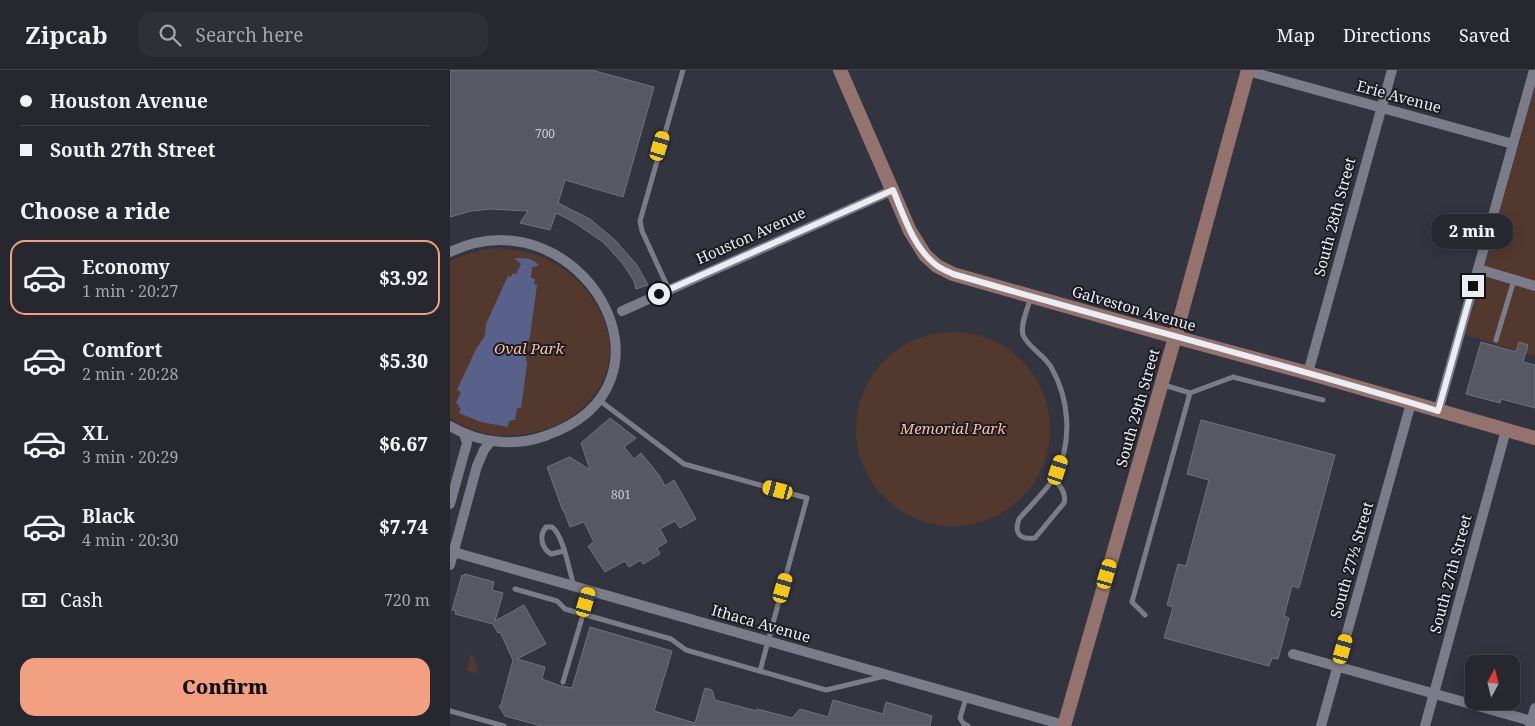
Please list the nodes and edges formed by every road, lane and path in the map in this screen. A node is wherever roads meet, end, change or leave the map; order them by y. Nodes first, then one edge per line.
1 (683, 70) edge
2 (840, 70) edge
3 (1392, 70) edge
4 (1534, 70) edge
5 (1248, 71) edge
6 (1381, 108) junction
7 (1513, 144) junction
8 (893, 190) junction
9 (450, 252) edge
10 (1478, 268) junction
11 (1514, 279) junction
12 (1535, 286) edge
13 (669, 290) junction
14 (1031, 297) junction
15 (604, 305) junction
16 (622, 310) junction
17 (614, 330) junction
18 (1175, 337) junction
19 (1496, 340) dead end
20 (1308, 373) junction
21 (1161, 384) junction
22 (1190, 393) junction
23 (599, 400) junction
24 (1323, 400) dead end
25 (1411, 403) junction
26 (1438, 411) junction
27 (450, 426) edge
28 (1506, 430) junction
29 (464, 434) junction
30 (1535, 438) edge
31 (491, 441) junction
32 (1053, 479) junction
33 (450, 504) edge
34 (564, 551) junction
35 (452, 552) edge
36 (450, 565) edge
37 (574, 586) junction
38 (516, 589) dead end
39 (590, 591) junction
40 (583, 614) junction
41 (1146, 616) dead end
42 (768, 641) junction
43 (1293, 654) dead end
44 (1337, 668) junction
45 (760, 671) junction
46 (888, 675) junction
47 (563, 682) dead end
48 (1434, 694) junction
49 (966, 697) junction
50 (1535, 708) edge
51 (450, 711) edge
52 (1532, 723) edge
53 (1064, 725) edge
54 (504, 726) edge
55 (968, 726) edge
56 (1321, 726) edge
57 (1425, 726) edge

1 - 13 lane
2 - 8 street, Galveston Avenue
3 - 6 street, South 28th Street
4 - 7 street
5 - 6 street, Erie Avenue
5 - 18 street, South 29th Street
6 - 7 street, Erie Avenue
6 - 20 street, South 28th Street
7 - 10 street
8 - 13 street, Houston Avenue
8 - 14 street, Galveston Avenue
9 - 15 street
10 - 11 street
10 - 26 street
11 - 12 street
11 - 19 lane
13 - 16 street, Houston Avenue
14 - 18 street, Galveston Avenue
14 - 32 lane
15 - 16 street
15 - 17 street
16 - 17 street
17 - 23 street
18 - 20 street, Galveston Avenue
18 - 21 street, South 29th Street
20 - 25 street, Galveston Avenue
21 - 22 lane
21 - 53 street, South 29th Street
22 - 24 lane
22 - 41 lane
23 - 31 street
23 - 42 lane
25 - 26 street, Galveston Avenue
25 - 44 street, South 27½ Street
26 - 28 street, Galveston Avenue
27 - 29 street
28 - 30 street, Galveston Avenue
28 - 48 street, South 27th Street
29 - 31 street
29 - 33 street
31 - 35 street
32 - 32 lane
34 - 34 lane
34 - 37 lane
35 - 36 street
35 - 37 street, Ithaca Avenue
37 - 39 street, Ithaca Avenue
38 - 40 lane
39 - 40 lane
39 - 42 street, Ithaca Avenue
40 - 45 lane
40 - 47 lane
42 - 45 lane
42 - 46 street, Ithaca Avenue
43 - 44 street
44 - 48 street
44 - 56 street, South 27½ Street
45 - 46 lane
46 - 49 street, Ithaca Avenue
48 - 52 street
48 - 57 street, South 27th Street
49 - 53 street, Ithaca Avenue
49 - 55 lane
50 - 52 street
51 - 54 lane

